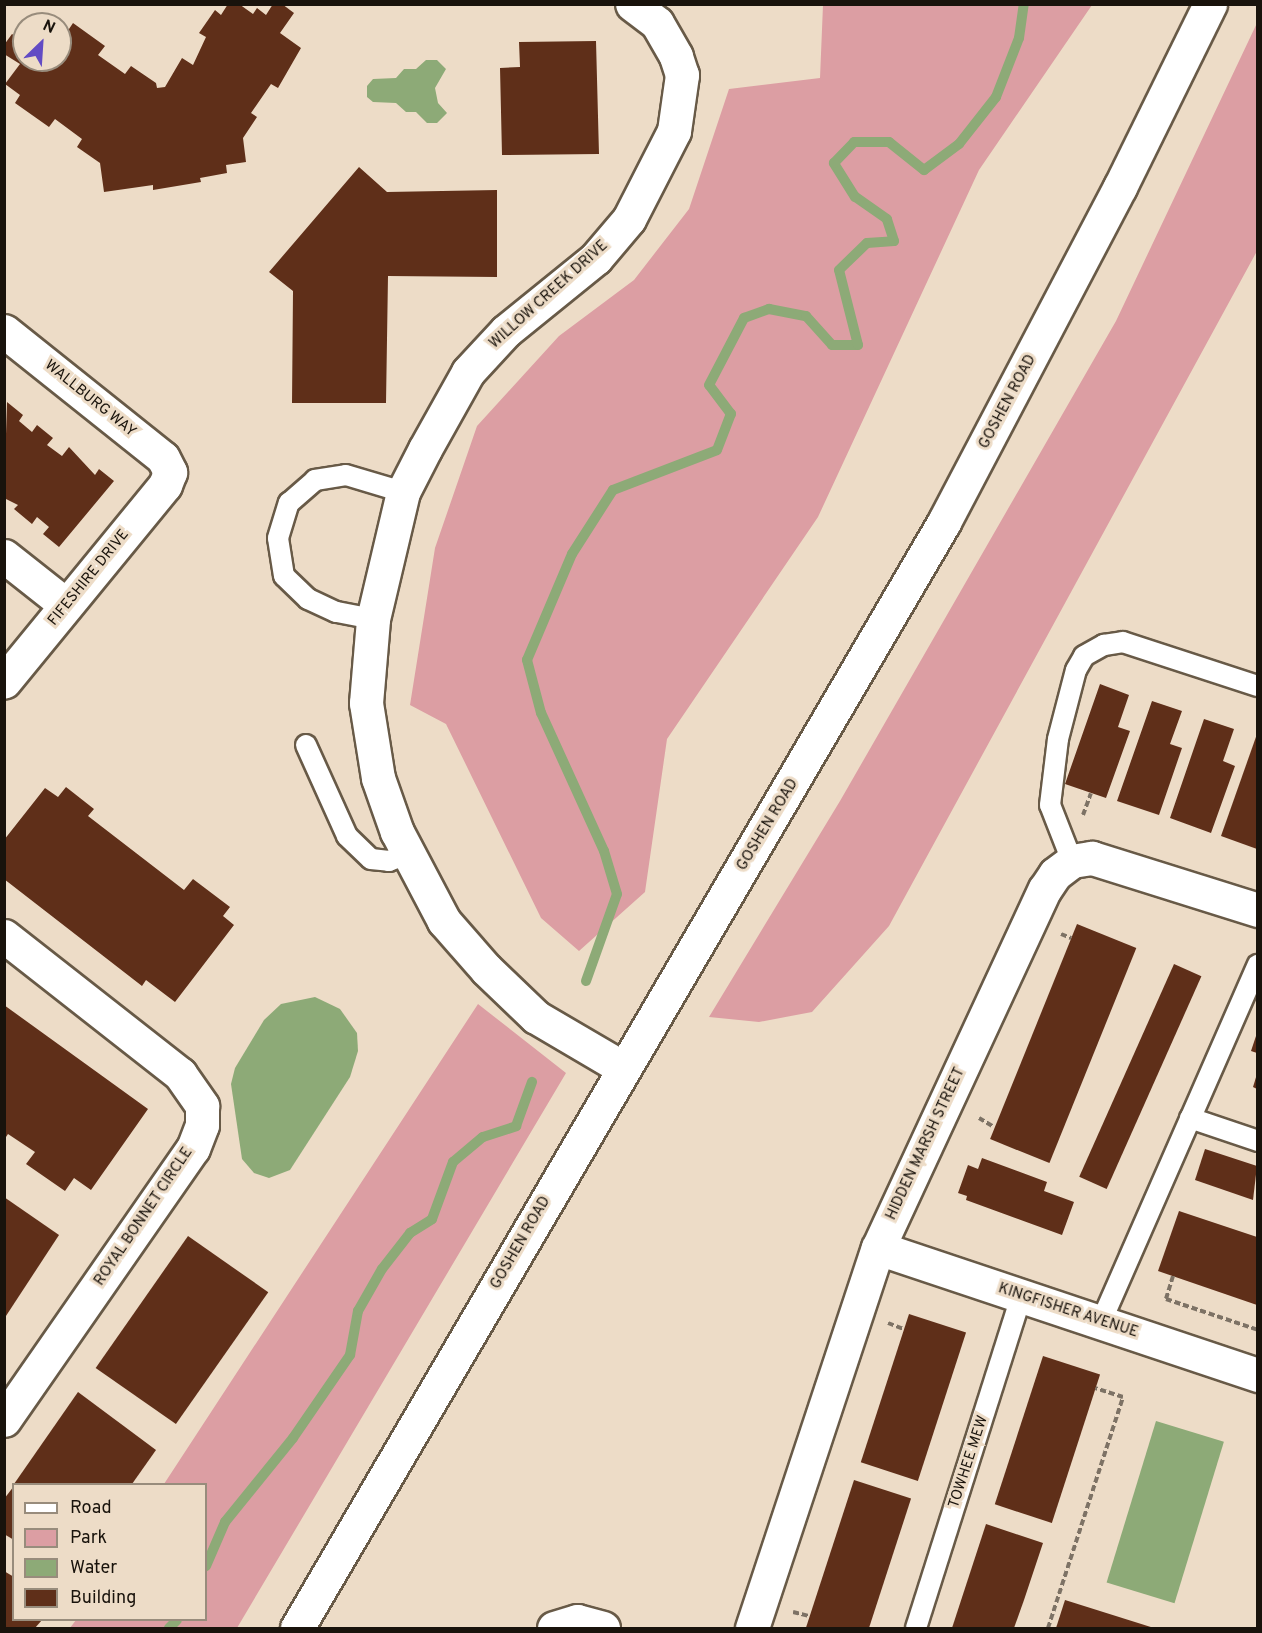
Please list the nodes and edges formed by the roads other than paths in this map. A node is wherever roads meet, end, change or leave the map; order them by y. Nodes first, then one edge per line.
1 (632, 4) edge
2 (1210, 4) edge
3 (4, 331) edge
4 (170, 472) joint
5 (403, 492) junction
6 (4, 556) edge
7 (66, 605) junction
8 (373, 619) junction
9 (4, 682) edge
10 (1257, 686) edge
11 (306, 745) dead end
12 (407, 854) junction
13 (1072, 861) junction
14 (1257, 910) edge
15 (4, 936) edge
16 (1257, 965) edge
17 (623, 1068) junction
18 (1190, 1118) junction
19 (1257, 1141) edge
20 (878, 1248) junction
21 (1022, 1296) junction
22 (1101, 1322) junction
23 (1257, 1374) edge
24 (4, 1420) edge
25 (297, 1629) edge
26 (554, 1629) edge
27 (603, 1629) edge
28 (752, 1629) edge
29 (916, 1629) edge

1 - 5 street, WILLOW CREEK DRIVE
2 - 17 street, GOSHEN ROAD
3 - 4 street, WALLBURG WAY
4 - 7 street, FIFESHIRE DRIVE
5 - 8 street, WILLOW CREEK DRIVE
5 - 8 lane
6 - 7 street
7 - 9 street, FIFESHIRE DRIVE
8 - 12 street, WILLOW CREEK DRIVE
10 - 13 lane
11 - 12 lane
12 - 17 street, WILLOW CREEK DRIVE
13 - 14 street
13 - 20 street, HIDDEN MARSH STREET
15 - 24 street, ROYAL BONNET CIRCLE
16 - 18 lane
17 - 25 street, GOSHEN ROAD
18 - 19 lane
18 - 22 lane
20 - 21 street, KINGFISHER AVENUE
20 - 28 street, HIDDEN MARSH STREET
21 - 22 street, KINGFISHER AVENUE
21 - 29 lane, TOWHEE MEW
22 - 23 street, KINGFISHER AVENUE
26 - 27 street

